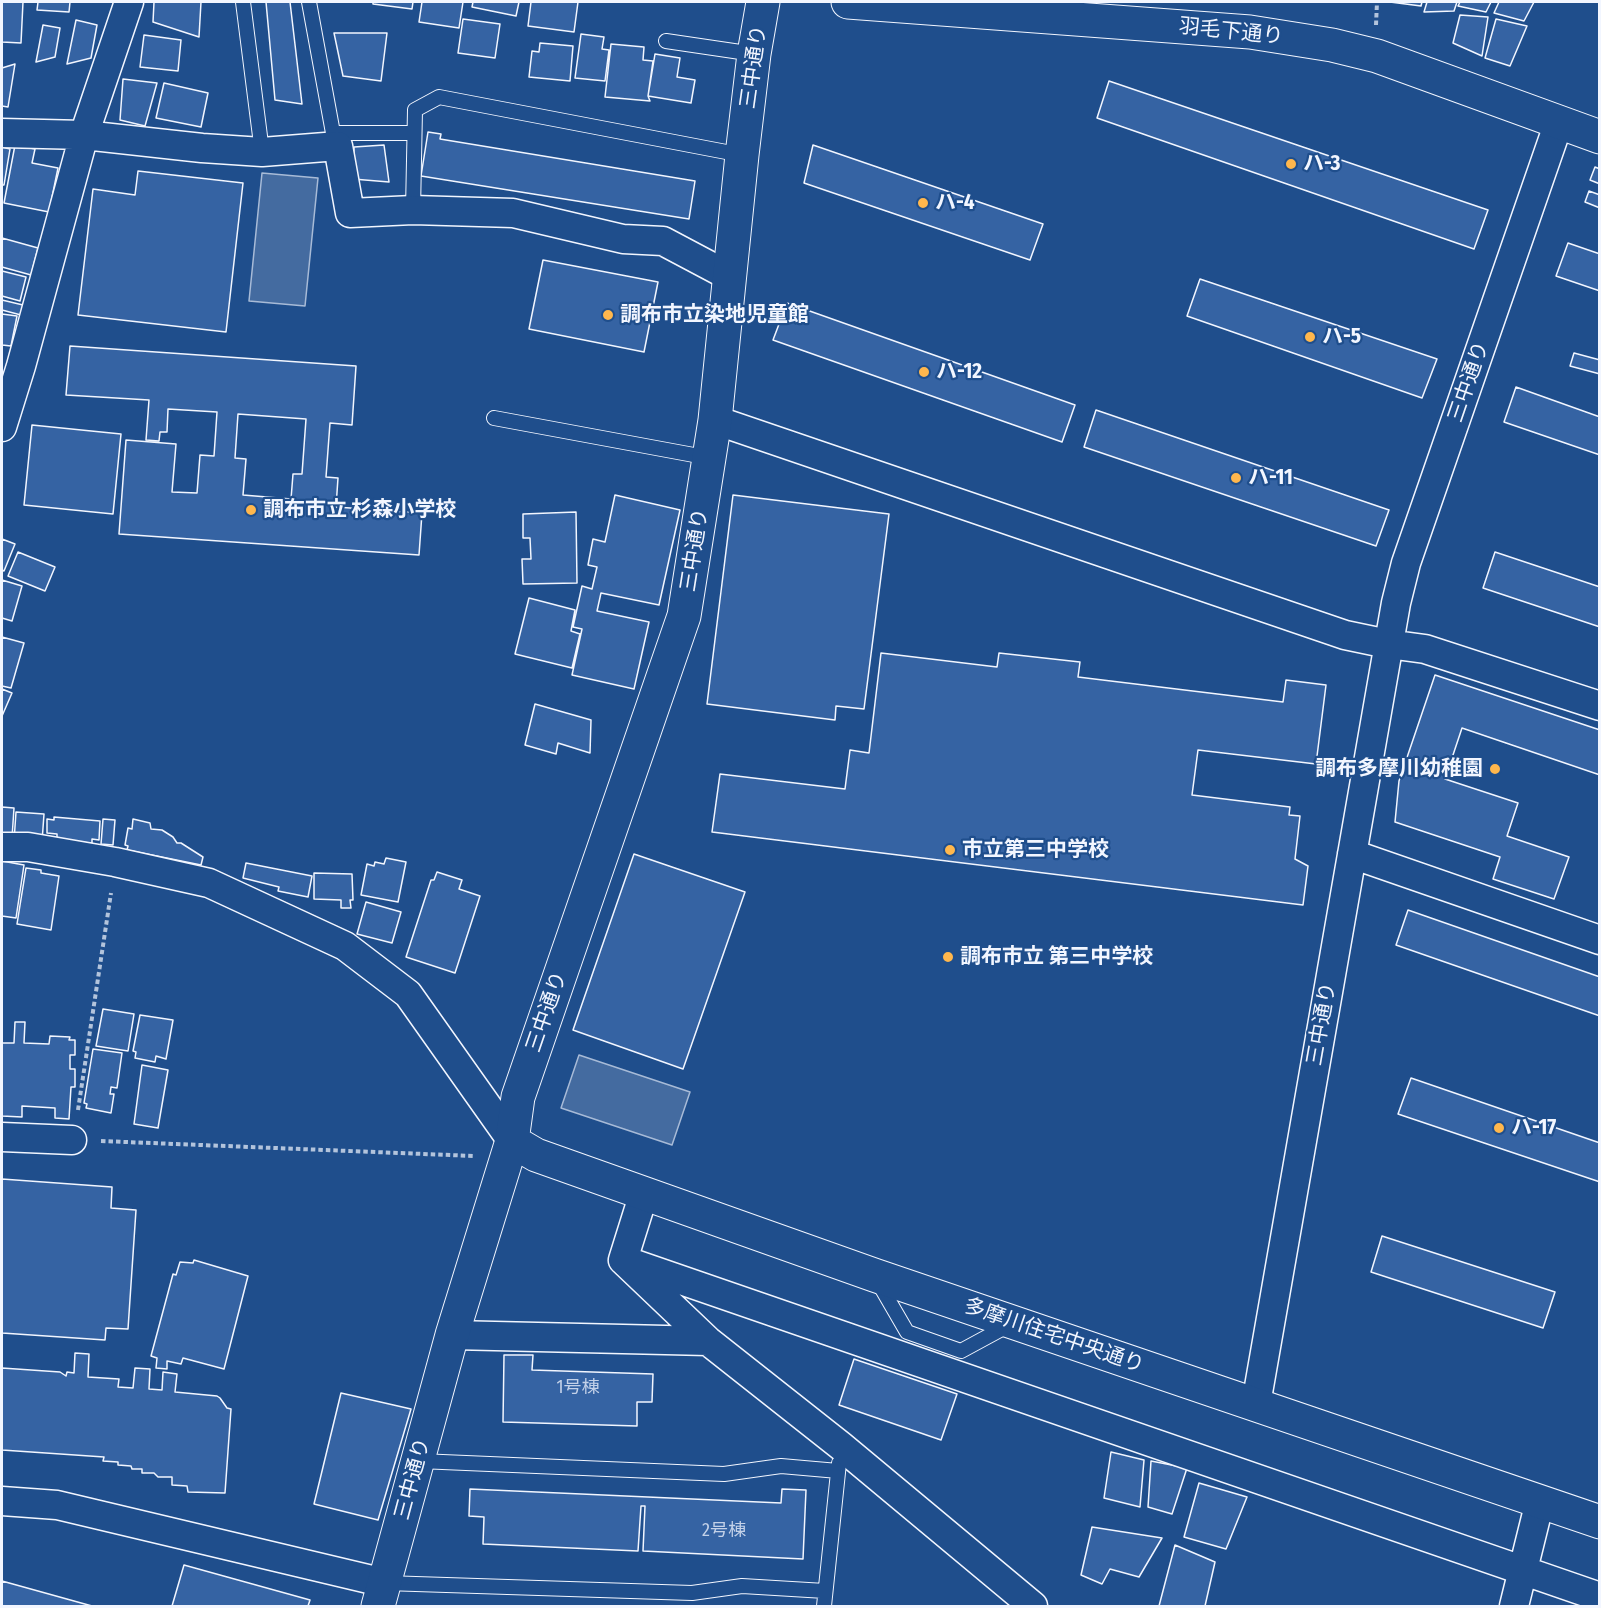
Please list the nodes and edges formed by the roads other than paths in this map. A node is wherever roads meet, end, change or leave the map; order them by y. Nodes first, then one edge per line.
1 (129, 2) edge
2 (243, 2) edge
3 (309, 2) edge
4 (763, 2) edge
5 (848, 2) edge
6 (666, 41) dead end
7 (754, 54) junction
8 (1559, 122) junction
9 (2, 133) edge
10 (414, 133) junction
11 (84, 135) junction
12 (1599, 137) edge
13 (335, 139) junction
14 (262, 152) junction
15 (742, 155) junction
16 (413, 210) junction
17 (729, 276) junction
18 (11, 363) edge
19 (494, 418) dead end
20 (715, 420) junction
21 (2, 427) edge
22 (710, 458) junction
23 (1388, 644) junction
24 (1599, 706) edge
25 (2, 847) edge
26 (1352, 854) junction
27 (1599, 940) edge
28 (2, 1137) edge
29 (72, 1140) road end
30 (509, 1150) junction
31 (644, 1193) junction
32 (623, 1260) junction
33 (874, 1275) junction
34 (1013, 1323) junction
35 (452, 1335) junction
36 (708, 1341) junction
37 (1256, 1404) junction
38 (840, 1459) junction
39 (419, 1461) junction
40 (2, 1501) edge
41 (1540, 1501) junction
42 (1599, 1522) edge
43 (1523, 1571) junction
44 (825, 1591) junction
45 (382, 1595) edge
46 (1599, 1597) edge
47 (824, 1606) edge
48 (1033, 1606) edge
49 (1514, 1606) edge

1 - 11 street
2 - 14 lane
3 - 13 lane
4 - 7 street, 三中通り
5 - 8 street, 羽毛下通り
6 - 7 lane
7 - 15 street, 三中通り
8 - 12 street, 羽毛下通り
8 - 23 street, 三中通り
9 - 11 street
10 - 13 lane
10 - 15 lane
10 - 16 lane
11 - 14 street
11 - 18 street
13 - 14 street
13 - 16 street
15 - 17 street, 三中通り
16 - 17 street
17 - 20 street, 三中通り
18 - 21 street
19 - 22 lane
20 - 22 street, 三中通り
20 - 23 street
22 - 30 street, 三中通り
23 - 24 street
23 - 26 street, 三中通り
25 - 30 street
26 - 27 street
26 - 37 street, 三中通り
28 - 29 street
30 - 31 street, 多摩川住宅中央通り
30 - 35 street, 三中通り
31 - 32 street
31 - 33 street, 多摩川住宅中央通り
32 - 36 street
32 - 43 street
33 - 34 street, 多摩川住宅中央通り
33 - 34 lane
34 - 37 street, 多摩川住宅中央通り
35 - 36 street
35 - 39 street, 三中通り
36 - 38 street
37 - 41 street, 多摩川住宅中央通り
38 - 39 lane
38 - 44 lane
38 - 48 street
39 - 45 street, 三中通り
40 - 45 street
41 - 42 street, 多摩川住宅中央通り
41 - 43 street
43 - 46 street
43 - 49 street
44 - 45 lane
44 - 47 lane

